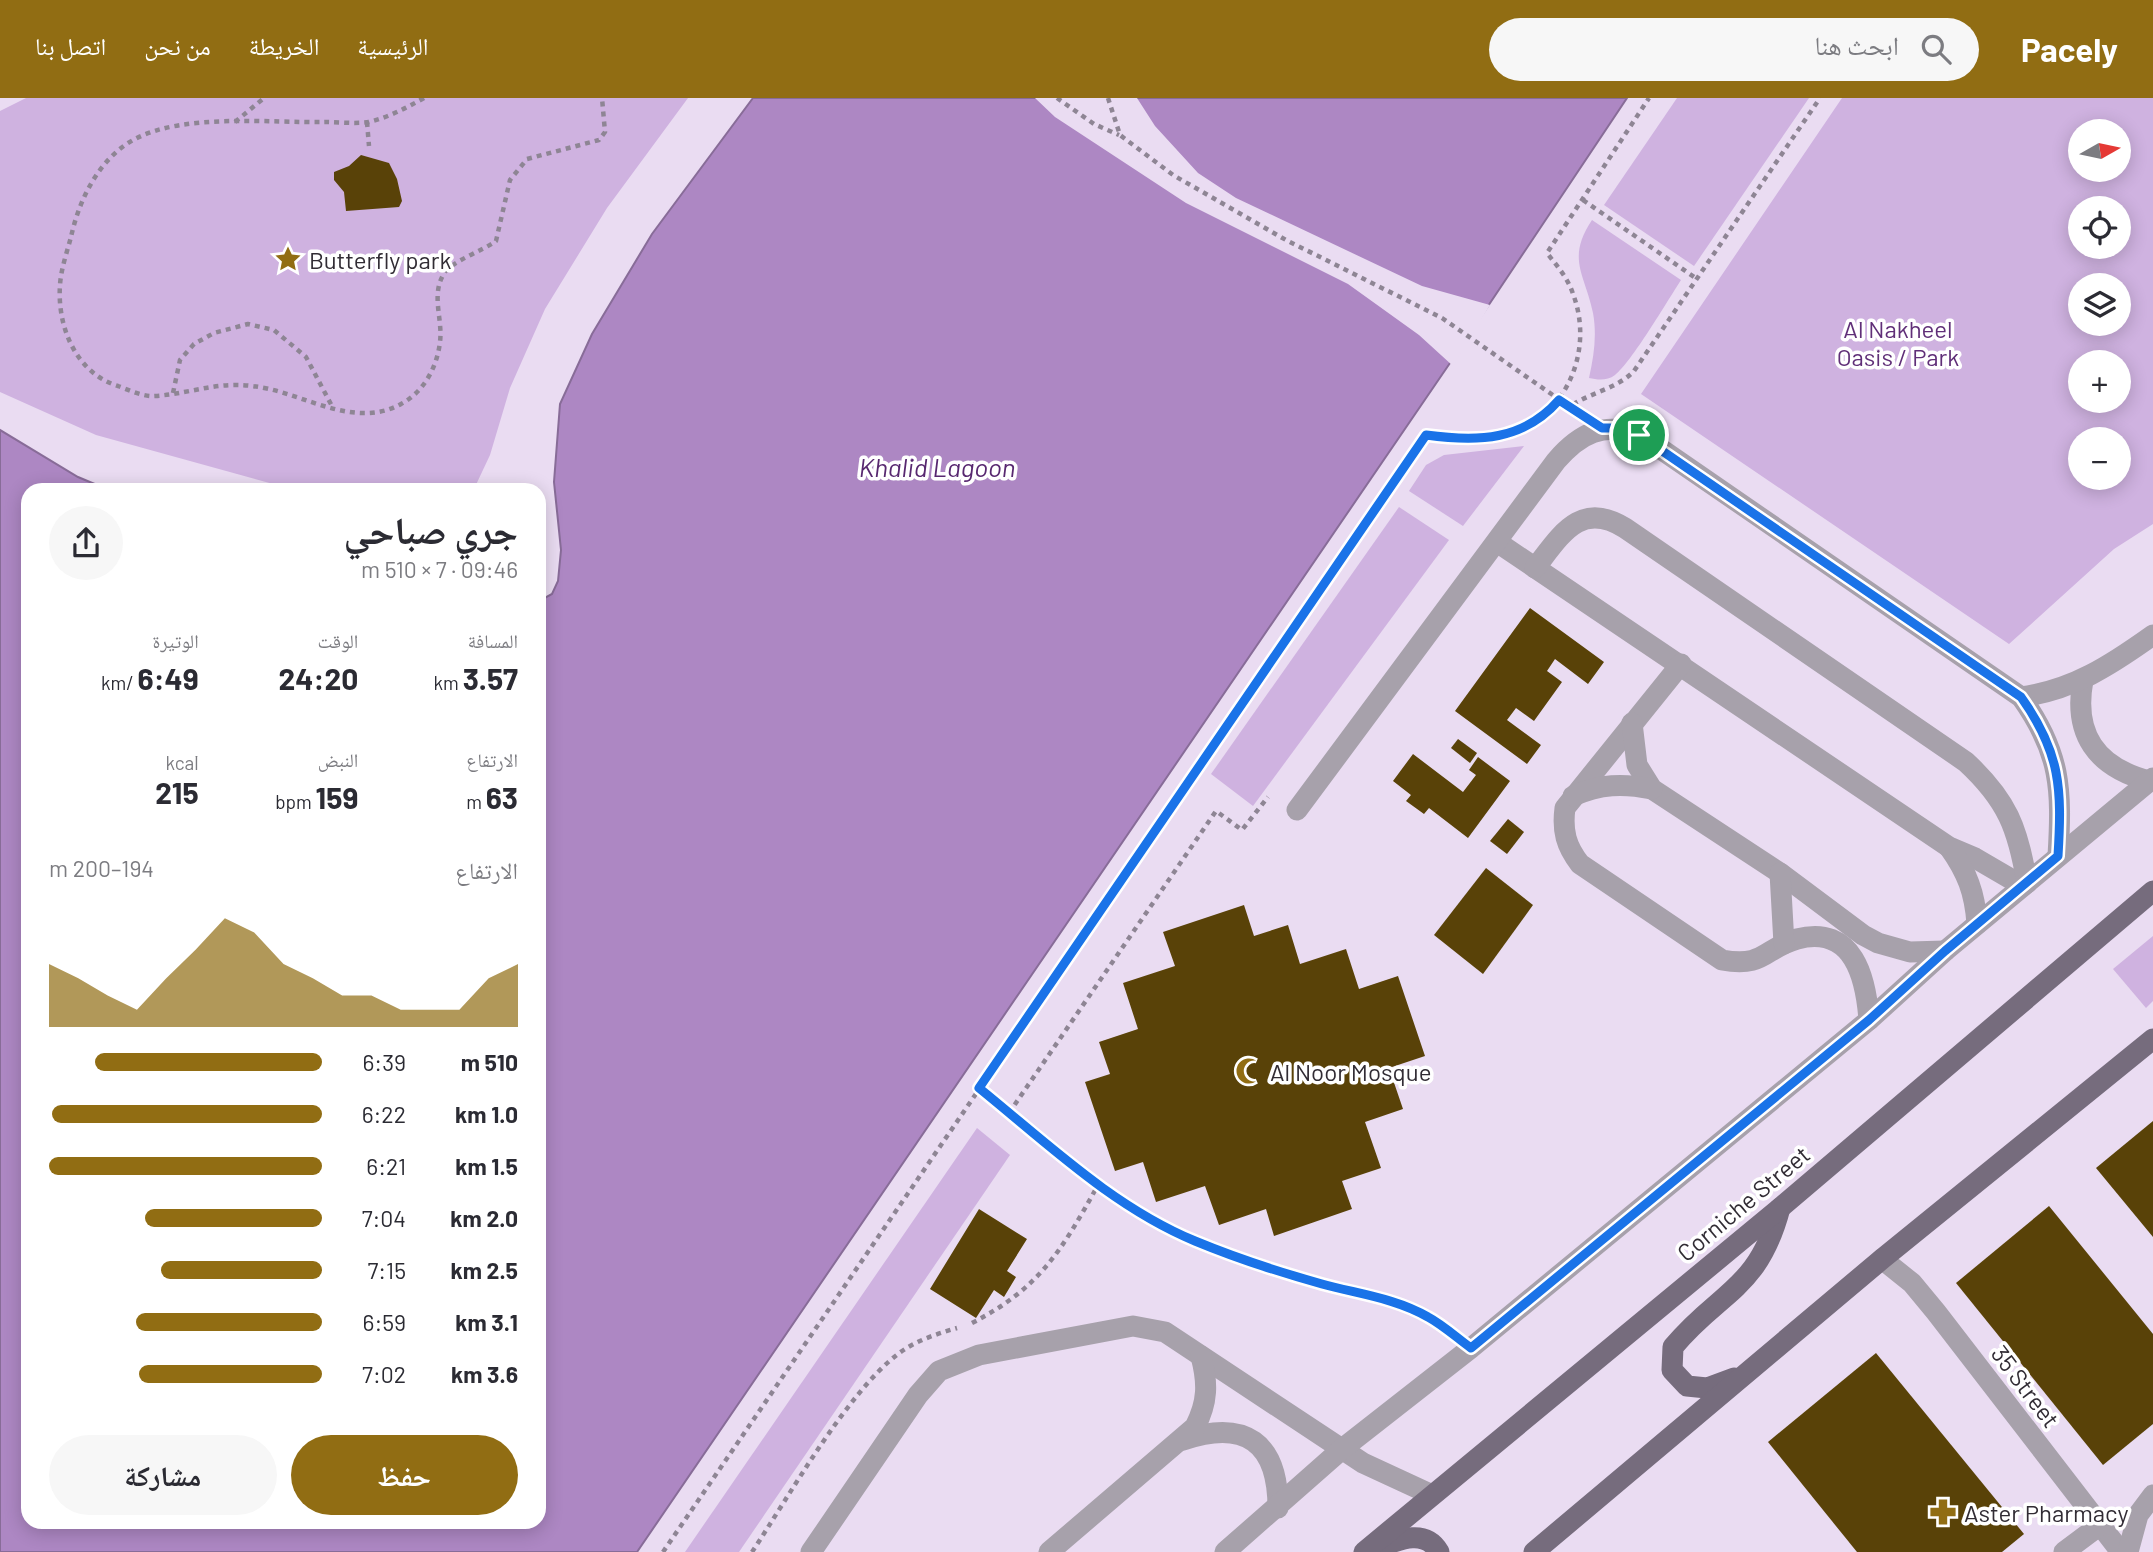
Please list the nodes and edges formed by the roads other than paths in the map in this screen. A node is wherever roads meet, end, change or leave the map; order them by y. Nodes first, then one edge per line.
1 (1497, 542) junction
2 (1535, 568) junction
3 (2153, 635) edge
4 (1681, 664) junction
5 (2083, 680) junction
6 (2021, 697) junction
7 (1632, 723) junction
8 (2151, 779) edge
9 (1652, 789) junction
10 (1573, 796) junction
11 (1297, 810) dead end
12 (1949, 847) junction
13 (2058, 856) junction
14 (1780, 873) junction
15 (2025, 884) junction
16 (2153, 891) edge
17 (1850, 924) junction
18 (1978, 924) junction
19 (1837, 943) junction
20 (1784, 944) junction
21 (1945, 951) junction
22 (1869, 1020) junction
23 (2153, 1039) edge
24 (1780, 1208) junction
25 (1882, 1259) junction
26 (1201, 1356) junction
27 (1761, 1362) junction
28 (1183, 1440) junction
29 (1342, 1449) junction
30 (1430, 1494) junction
31 (2153, 1495) edge
32 (1278, 1508) junction
33 (2099, 1525) junction
34 (811, 1552) edge
35 (1049, 1552) edge
36 (1225, 1552) edge
37 (1366, 1552) edge
38 (1439, 1552) edge
39 (1534, 1552) edge
40 (2064, 1552) edge
41 (2121, 1552) edge
42 (2128, 1552) edge

1 - 2 street
1 - 6 street
1 - 11 street
2 - 4 street
2 - 15 street
3 - 5 street
4 - 7 street
4 - 12 street
5 - 6 street
5 - 8 street
6 - 13 street
7 - 9 street
7 - 10 street
8 - 13 street
9 - 10 street
9 - 14 street
10 - 20 street
12 - 15 street
12 - 18 street
13 - 15 street
14 - 17 street
14 - 20 street
15 - 18 street
16 - 24 main road, Corniche Street
17 - 19 street
17 - 21 street
18 - 21 street
19 - 20 street
19 - 22 street
21 - 22 street
22 - 29 street
23 - 25 main road
24 - 27 main road
24 - 30 main road, Corniche Street
25 - 27 main road
25 - 33 street, 35 Street
26 - 28 street
26 - 29 street
26 - 34 street
27 - 39 main road
28 - 32 street
28 - 35 street
29 - 30 street
29 - 32 street
30 - 37 main road, Corniche Street
31 - 42 street
32 - 36 street
33 - 40 street
33 - 41 street, 35 Street
37 - 38 main road

